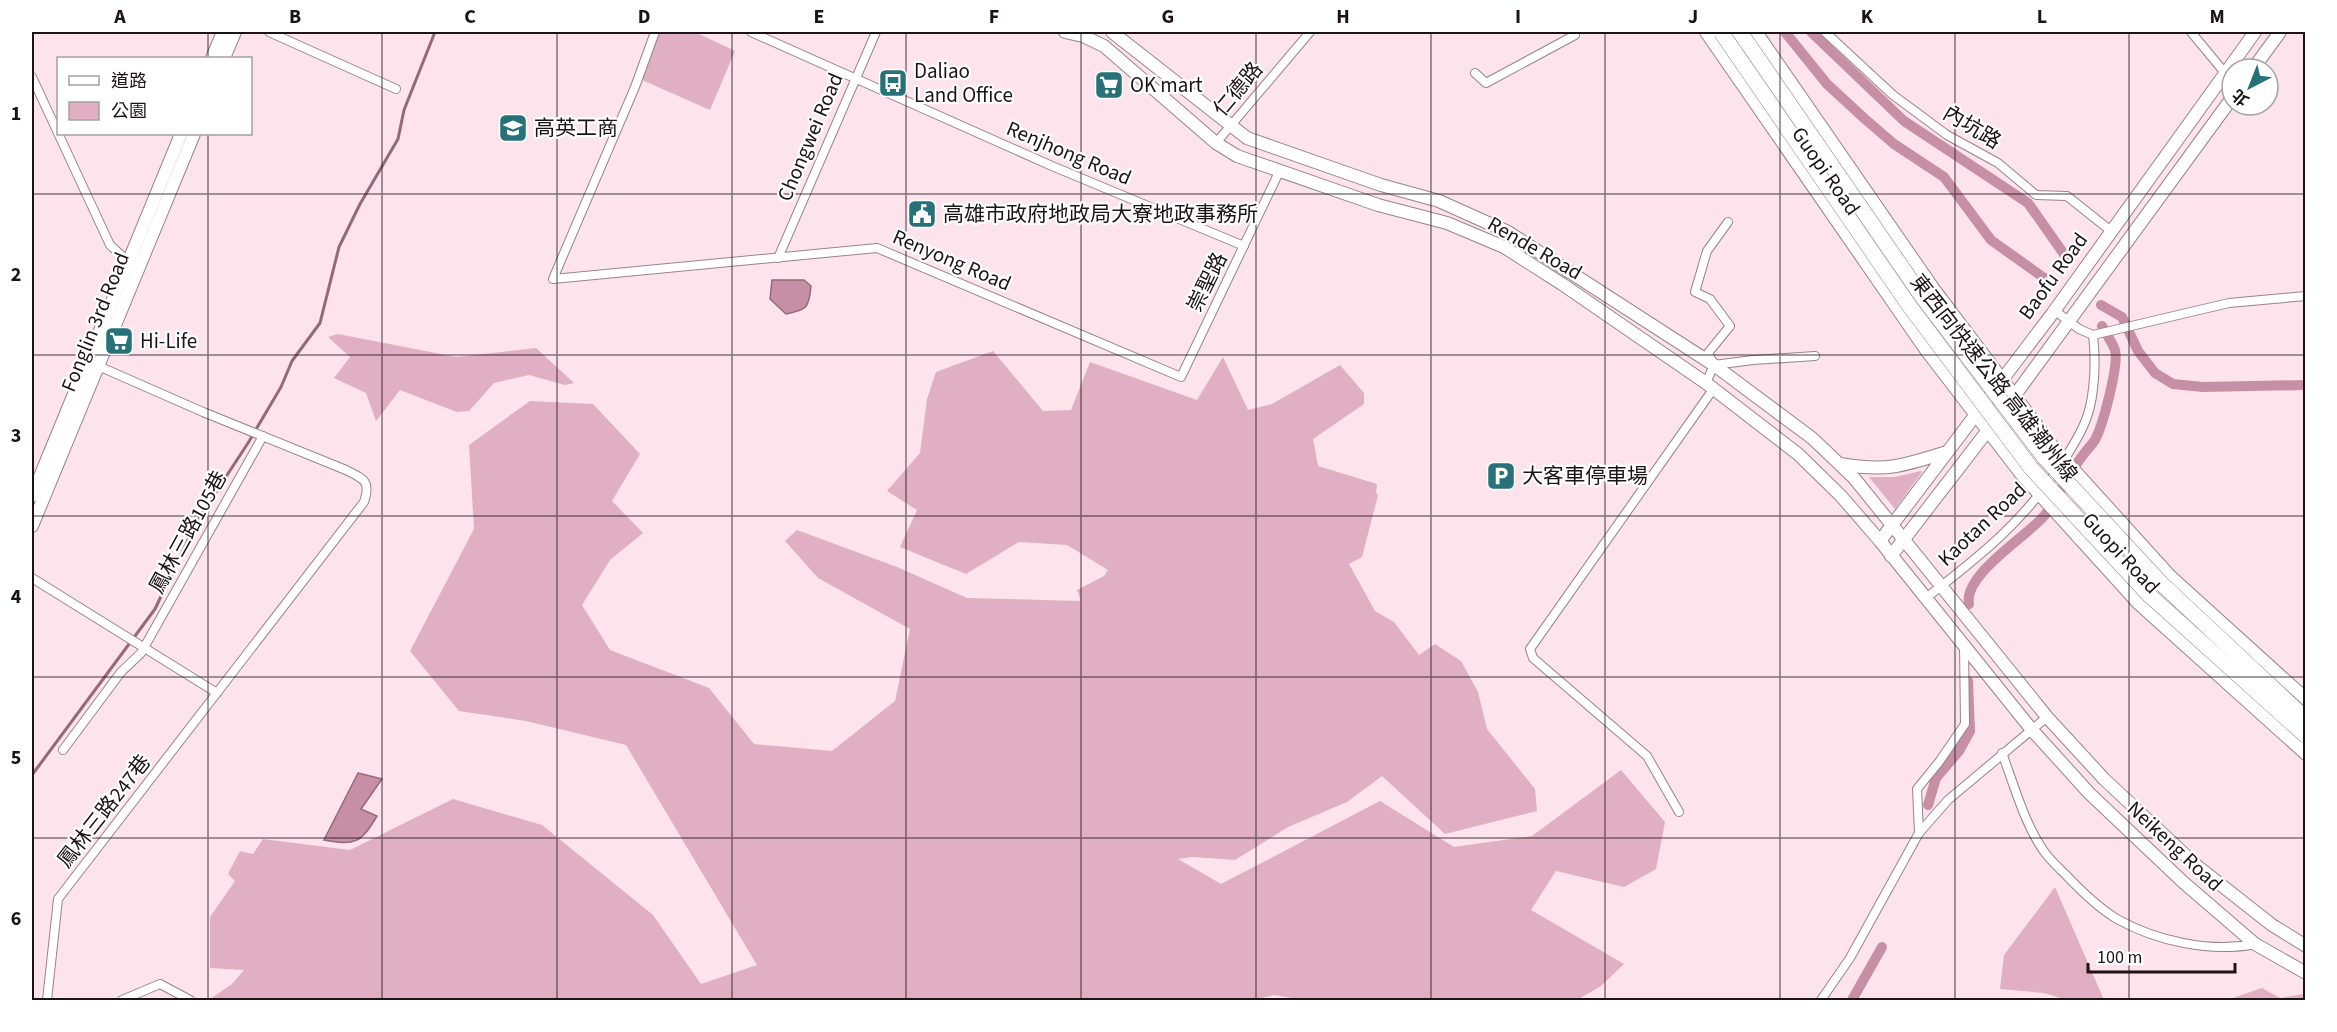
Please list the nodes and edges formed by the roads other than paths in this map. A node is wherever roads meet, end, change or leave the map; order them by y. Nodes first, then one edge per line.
1 (223, 32) edge
2 (235, 32) edge
3 (269, 32) edge
4 (655, 32) edge
5 (751, 32) edge
6 (876, 32) edge
7 (1065, 32) edge
8 (1112, 32) edge
9 (1310, 32) edge
10 (1573, 32) edge
11 (1706, 32) edge
12 (1721, 32) edge
13 (1740, 32) edge
14 (1756, 32) edge
15 (1825, 32) edge
16 (2191, 32) edge
17 (2255, 32) edge
18 (2280, 32) edge
19 (212, 57) edge
20 (224, 57) edge
21 (2237, 57) edge
22 (2262, 57) edge
23 (2220, 67) edge
24 (1475, 73) dead end
25 (32, 77) edge
26 (854, 78) junction
27 (2220, 80) edge
28 (396, 89) dead end
29 (2220, 114) edge
30 (1230, 126) junction
31 (57, 131) edge
32 (59, 135) edge
33 (181, 135) edge
34 (194, 135) edge
35 (1216, 143) junction
36 (1280, 170) junction
37 (1728, 222) dead end
38 (2111, 231) junction
39 (1244, 246) junction
40 (778, 258) junction
41 (133, 266) junction
42 (2306, 296) edge
43 (2054, 310) junction
44 (2069, 321) junction
45 (2096, 335) junction
46 (1815, 356) dead end
47 (93, 363) junction
48 (1714, 365) junction
49 (1181, 376) joint
50 (2002, 379) junction
51 (1710, 386) junction
52 (2014, 396) junction
53 (1975, 415) junction
54 (1988, 431) junction
55 (257, 434) junction
56 (1947, 452) junction
57 (2066, 461) junction
58 (1839, 464) junction
59 (32, 496) edge
60 (2043, 498) junction
61 (1893, 524) junction
62 (32, 526) edge
63 (1905, 539) junction
64 (1880, 542) junction
65 (1891, 556) junction
66 (32, 578) edge
67 (1942, 585) junction
68 (1926, 598) junction
69 (142, 645) junction
70 (1964, 645) junction
71 (218, 693) junction
72 (2306, 699) edge
73 (2047, 717) junction
74 (2306, 719) edge
75 (2032, 730) junction
76 (2306, 736) edge
77 (63, 750) dead end
78 (2002, 753) junction
79 (2306, 754) edge
80 (1680, 812) dead end
81 (1919, 833) junction
82 (2255, 944) junction
83 (2306, 946) edge
84 (2306, 973) edge
85 (47, 1000) edge
86 (122, 1000) edge
87 (190, 1000) edge
88 (1821, 1000) edge

1 - 19 street
2 - 20 street
3 - 28 street
4 - 40 street, Renyong Road
5 - 26 street, Renjhong Road
6 - 26 street, Chongwei Road
7 - 35 street, Rende Road
8 - 30 street, Rende Road
9 - 30 street, 仁德路
10 - 24 street
11 - 53 street, Guopi Road
12 - 76 highway, 東西向快速公路 高雄潮州線, bridge
13 - 74 highway, 東西向快速公路 高雄潮州線, bridge
14 - 50 street, Guopi Road
15 - 38 street, 內坑路
16 - 23 street
17 - 21 street, Baofu Road
18 - 22 street
25 - 31 street
26 - 39 street, Renjhong Road
26 - 40 street, Chongwei Road
27 - 38 street, Baofu Road
29 - 44 street, Baofu Road
30 - 35 street, 仁德路
30 - 48 street, Rende Road
32 - 41 street
33 - 41 street, Fonglin 3rd Road
34 - 41 street, Fonglin 3rd Road
35 - 36 street, Rende Road
36 - 39 street, 崇聖路
36 - 51 street, Rende Road
37 - 48 street
38 - 43 street, Baofu Road
39 - 49 street, 崇聖路
40 - 49 street, Renyong Road
41 - 47 street, Fonglin 3rd Road
42 - 45 street
43 - 44 street
43 - 50 street, Baofu Road
44 - 45 street
44 - 52 street, Baofu Road
45 - 57 street, Kaotan Road
46 - 48 street
47 - 55 street
47 - 59 street, Fonglin 3rd Road
47 - 62 street, Fonglin 3rd Road
48 - 51 street
48 - 58 street, Rende Road
50 - 52 street, Guopi Road
50 - 53 street, Baofu Road
51 - 64 street, Rende Road
51 - 80 street
52 - 54 street, Baofu Road
52 - 57 street, Guopi Road
53 - 54 street, Guopi Road
53 - 56 street, Baofu Road
54 - 60 street, Guopi Road
54 - 63 street, Baofu Road
55 - 69 street, 鳳林三路105巷
55 - 71 street, 鳳林三路247巷
56 - 58 street
56 - 61 street, Baofu Road
57 - 60 street, Kaotan Road
57 - 72 street, Guopi Road
58 - 61 street, Rende Road
60 - 67 street, Kaotan Road
60 - 79 street, Guopi Road
61 - 63 street, Neikeng Road
61 - 64 street, Baofu Road
63 - 65 street, Baofu Road
63 - 67 street, Neikeng Road
64 - 65 street, Neikeng Road
65 - 68 street, Neikeng Road
66 - 69 street
67 - 68 street, Kaotan Road
67 - 73 street, Neikeng Road
68 - 70 street, Neikeng Road
69 - 71 street
69 - 77 street, 鳳林三路105巷
70 - 75 street, Neikeng Road
70 - 81 street
71 - 85 street, 鳳林三路247巷
73 - 75 street
73 - 83 street, Neikeng Road
75 - 78 street
75 - 82 street, Neikeng Road
78 - 81 street
78 - 82 street
81 - 88 street
82 - 84 street, Neikeng Road
86 - 87 street

